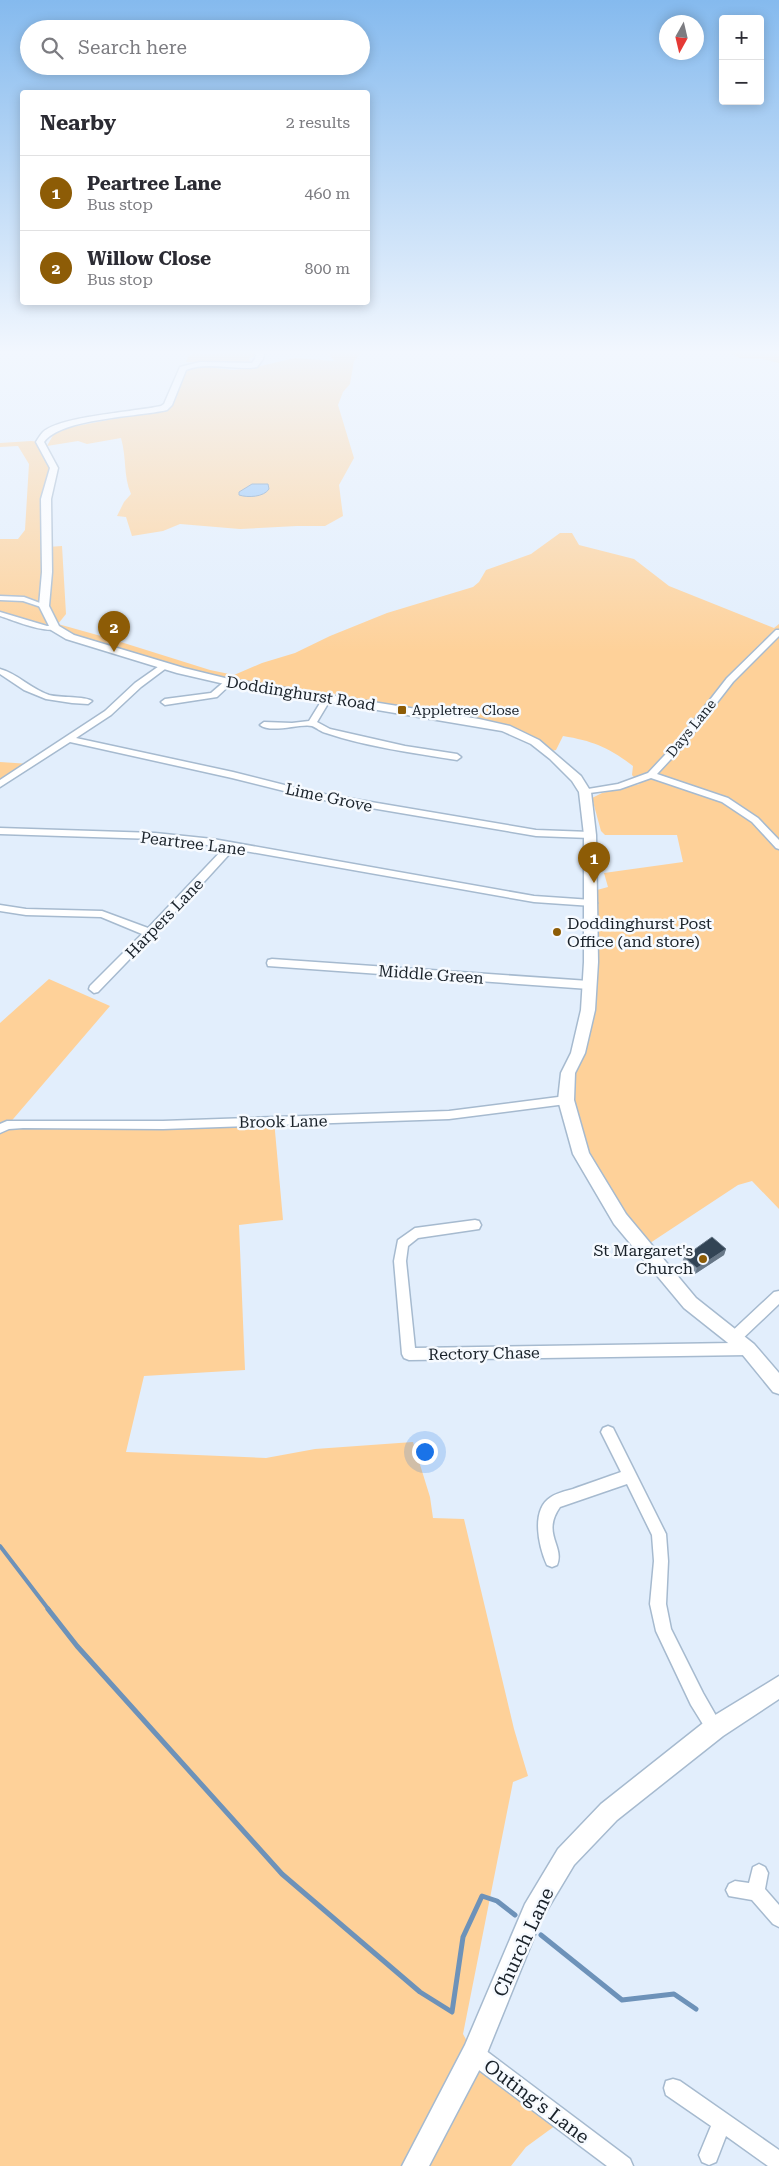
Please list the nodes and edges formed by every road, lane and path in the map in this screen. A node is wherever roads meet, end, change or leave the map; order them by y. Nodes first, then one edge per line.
1 (44, 450) edge
2 (46, 590) junction
3 (0, 598) edge
4 (24, 599) junction
5 (44, 606) junction
6 (0, 614) edge
7 (55, 628) junction
8 (779, 632) edge
9 (165, 666) junction
10 (0, 671) edge
11 (229, 682) junction
12 (328, 697) junction
13 (88, 701) dead end
14 (165, 702) dead end
15 (312, 723) junction
16 (264, 725) dead end
17 (70, 739) junction
18 (456, 757) dead end
19 (651, 775) junction
20 (0, 784) edge
21 (584, 792) junction
22 (0, 831) edge
23 (590, 835) junction
24 (231, 846) junction
25 (779, 846) edge
26 (592, 903) junction
27 (0, 908) edge
28 (150, 933) junction
29 (272, 963) dead end
30 (589, 985) junction
31 (94, 989) dead end
32 (566, 1100) junction
33 (0, 1129) edge
34 (475, 1224) dead end
35 (779, 1296) edge
36 (734, 1338) junction
37 (748, 1349) junction
38 (779, 1386) edge
39 (608, 1432) dead end
40 (630, 1476) junction
41 (552, 1560) dead end
42 (779, 1687) edge
43 (714, 1728) junction
44 (759, 1873) dead end
45 (735, 1890) dead end
46 (756, 1892) junction
47 (779, 1918) edge
48 (474, 2054) junction
49 (673, 2088) dead end
50 (721, 2123) junction
51 (708, 2155) dead end
52 (779, 2162) edge
53 (415, 2166) edge
54 (623, 2166) edge

1 - 2 street
2 - 4 street
2 - 5 street
3 - 4 street
4 - 5 street
5 - 7 street
6 - 7 street
7 - 9 street, Doddinghurst Road
8 - 19 street, Days Lane
9 - 11 street, Doddinghurst Road
9 - 17 street
10 - 13 street
11 - 12 street, Doddinghurst Road
11 - 14 street
12 - 15 street
12 - 21 street, Doddinghurst Road
15 - 16 street
15 - 18 street
17 - 20 street
17 - 23 street, Lime Grove
19 - 21 street, Days Lane
19 - 25 street
21 - 23 street, Doddinghurst Road
22 - 24 street, Peartree Lane
23 - 26 street, Doddinghurst Road
24 - 26 street, Peartree Lane
24 - 28 street, Harpers Lane
26 - 30 street, Doddinghurst Road
27 - 28 street
28 - 31 street, Harpers Lane
29 - 30 street, Middle Green
30 - 32 street, Doddinghurst Road
32 - 33 street, Brook Lane
32 - 36 street, Doddinghurst Road
34 - 37 street, Rectory Chase
35 - 36 street
36 - 37 street, Doddinghurst Road
37 - 38 street, Doddinghurst Road
39 - 40 street
40 - 41 street
40 - 43 street
42 - 43 street, Church Lane
43 - 48 street, Church Lane
44 - 46 street
45 - 46 street
46 - 47 street
48 - 53 street, Church Lane
48 - 54 street, Outing's Lane
49 - 50 street
50 - 51 street
50 - 52 street

